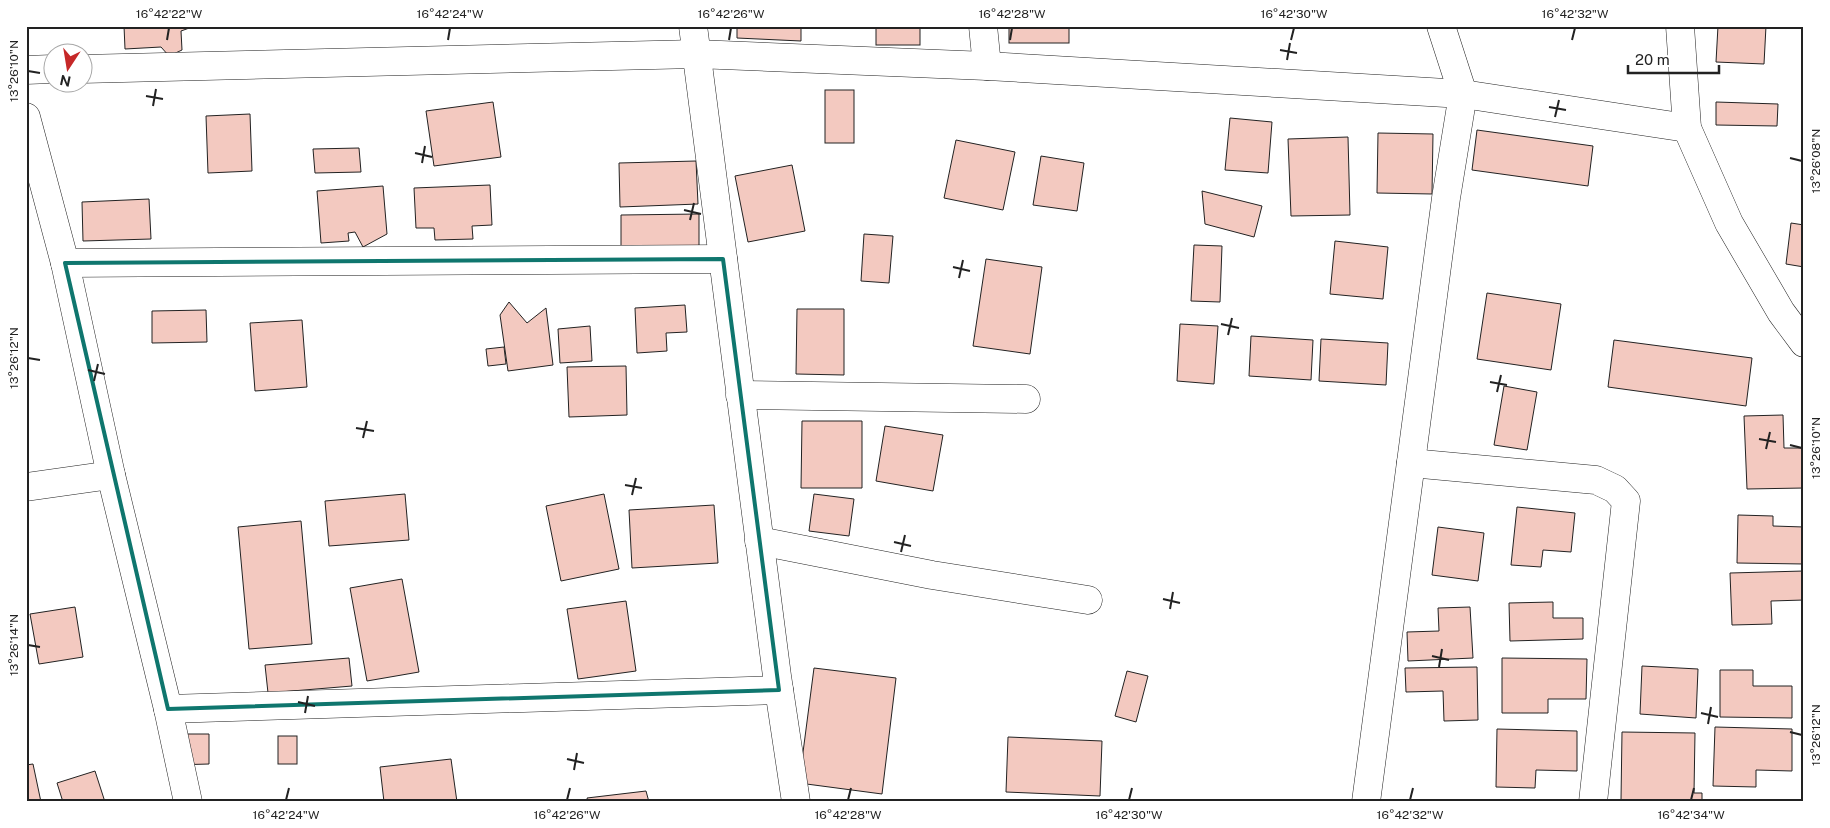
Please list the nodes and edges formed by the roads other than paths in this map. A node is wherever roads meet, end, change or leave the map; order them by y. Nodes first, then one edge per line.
1 (693, 26) edge
2 (983, 26) edge
3 (1441, 26) edge
4 (1680, 26) edge
5 (696, 54) junction
6 (987, 66) junction
7 (42, 69) edge
8 (92, 69) edge
9 (26, 70) edge
10 (1463, 94) junction
11 (26, 117) edge
12 (1687, 128) junction
13 (723, 259) junction
14 (64, 263) junction
15 (1804, 343) edge
16 (740, 395) junction
17 (1026, 400) dead end
18 (1411, 463) junction
19 (110, 475) junction
20 (26, 487) edge
21 (759, 541) junction
22 (1088, 600) dead end
23 (779, 690) junction
24 (168, 709) junction
25 (188, 802) edge
26 (796, 802) edge
27 (1366, 802) edge
28 (1593, 802) edge

1 - 5 street
2 - 6 street
3 - 10 street
4 - 12 street
5 - 6 street
5 - 8 street
5 - 13 street
6 - 10 street
7 - 9 street
10 - 12 street
10 - 18 street
11 - 14 street
12 - 15 street
13 - 14 street
13 - 16 street
14 - 19 street
16 - 17 street
16 - 21 street
18 - 27 street
18 - 28 street
19 - 20 street
19 - 24 street
21 - 22 street
21 - 23 street
23 - 24 street
23 - 26 street
24 - 25 street

